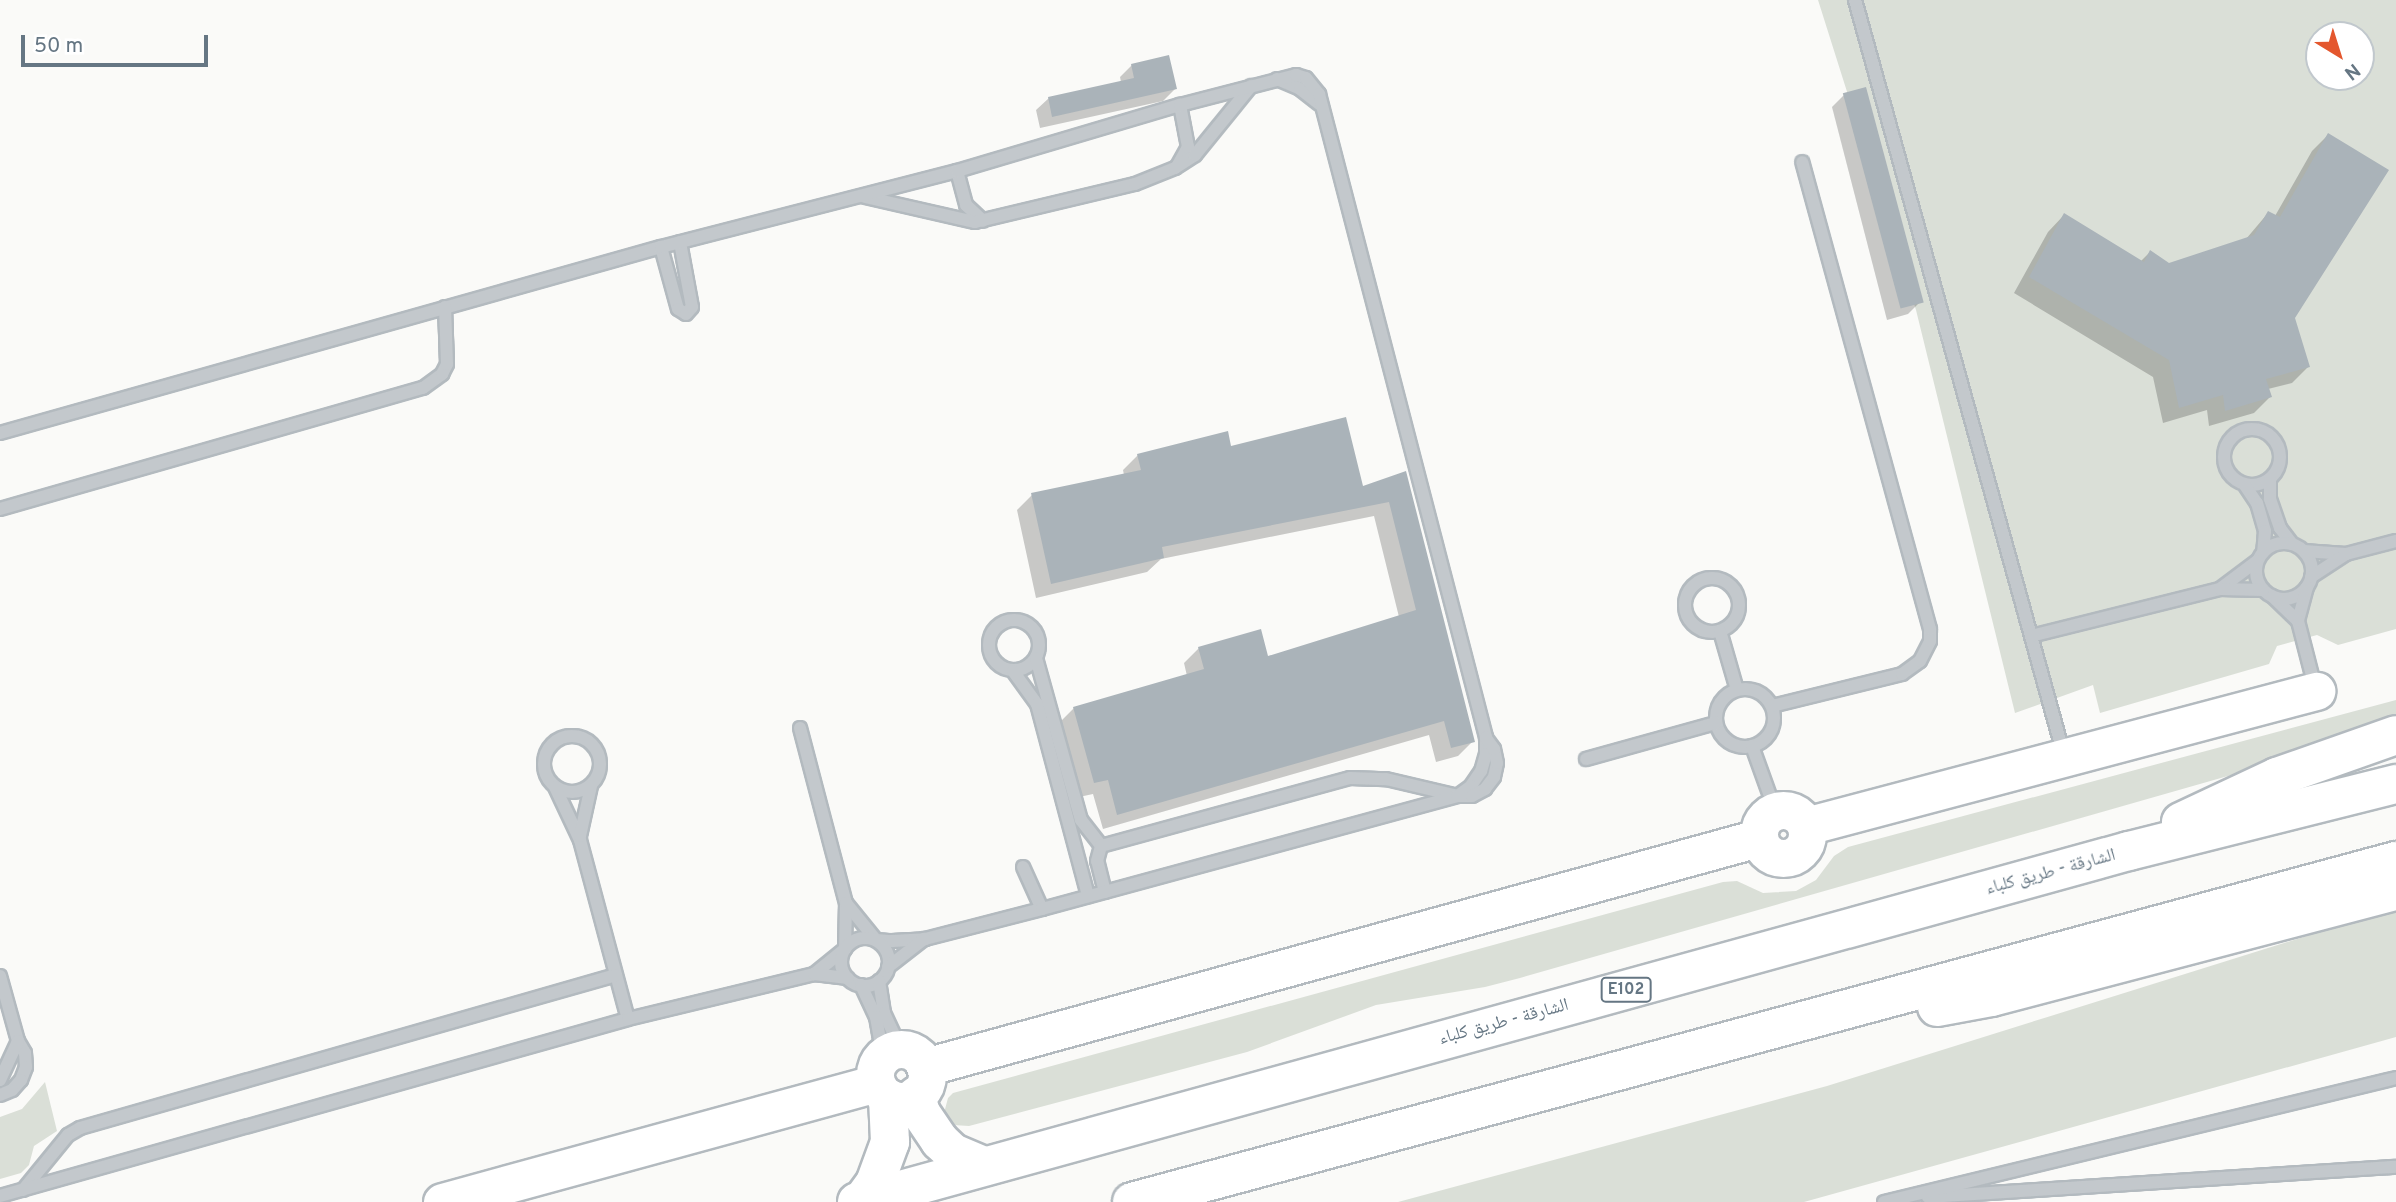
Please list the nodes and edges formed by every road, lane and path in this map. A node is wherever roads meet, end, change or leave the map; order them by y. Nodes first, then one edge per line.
1 (1855, 0) edge
2 (1251, 86) junction
3 (1180, 105) junction
4 (1802, 162) dead end
5 (1175, 167) junction
6 (957, 171) junction
7 (862, 196) junction
8 (984, 221) junction
9 (680, 242) junction
10 (661, 247) junction
11 (446, 307) junction
12 (0, 433) edge
13 (2270, 479) junction
14 (2244, 484) junction
15 (0, 509) edge
16 (2396, 541) edge
17 (2292, 544) junction
18 (2304, 551) junction
19 (2346, 554) junction
20 (2260, 557) junction
21 (2309, 582) junction
22 (2220, 589) junction
23 (2267, 593) junction
24 (2298, 621) junction
25 (1720, 631) junction
26 (2031, 636) junction
27 (1036, 657) junction
28 (1013, 671) junction
29 (1737, 690) junction
30 (2316, 691) joint
31 (1772, 706) junction
32 (1716, 723) junction
33 (800, 728) dead end
34 (2396, 735) edge
35 (1752, 746) junction
36 (2064, 756) junction
37 (1586, 759) dead end
38 (2396, 784) edge
39 (591, 786) junction
40 (555, 787) junction
41 (1457, 796) junction
42 (1780, 825) junction
43 (580, 840) junction
44 (1101, 846) junction
45 (2129, 851) junction
46 (2396, 861) edge
47 (1023, 867) dead end
48 (2396, 891) edge
49 (1105, 892) junction
50 (1088, 896) junction
51 (846, 903) junction
52 (1042, 909) junction
53 (925, 939) junction
54 (876, 940) junction
55 (845, 949) junction
56 (888, 967) junction
57 (814, 974) junction
58 (616, 975) junction
59 (0, 976) edge
60 (848, 978) junction
61 (880, 981) junction
62 (861, 985) junction
63 (880, 1015) junction
64 (628, 1019) junction
65 (1796, 1021) junction
66 (18, 1041) junction
67 (898, 1075) junction
68 (2396, 1078) edge
69 (0, 1080) edge
70 (0, 1095) edge
71 (1305, 1156) junction
72 (984, 1166) junction
73 (2396, 1167) edge
74 (23, 1190) junction
75 (0, 1196) edge
76 (860, 1201) edge
77 (1889, 1201) edge
78 (442, 1202) edge
79 (1132, 1202) edge
80 (1237, 1202) edge

1 - 26 lane
2 - 3 lane
2 - 5 lane
2 - 41 lane
3 - 5 lane
3 - 6 lane
4 - 31 lane
5 - 8 lane
6 - 7 lane
6 - 8 lane
7 - 8 lane
7 - 9 lane
9 - 10 lane
9 - 10 lane
10 - 11 lane
11 - 12 lane
11 - 15 lane
13 - 14 lane
13 - 14 lane
13 - 17 lane
14 - 20 lane
16 - 19 lane
17 - 18 lane
17 - 20 lane
18 - 19 lane
18 - 21 lane
19 - 21 lane
20 - 22 lane
20 - 23 lane
21 - 23 lane
21 - 24 lane
22 - 23 lane
22 - 26 lane
23 - 24 lane
24 - 30 lane
25 - 25 lane
25 - 29 lane
26 - 36 lane
27 - 28 lane
27 - 28 lane
27 - 44 lane
28 - 50 lane
29 - 31 lane
29 - 32 lane
30 - 36 street
31 - 35 lane
32 - 35 lane
32 - 37 lane
33 - 51 lane
34 - 45 highway
35 - 42 lane
36 - 42 street
38 - 45 highway, الشارقة - طريق كلباء / E102
39 - 40 lane
39 - 40 lane
39 - 43 lane
40 - 43 lane
41 - 44 lane
41 - 49 lane
42 - 67 street
43 - 58 lane
44 - 49 lane
45 - 72 highway, الشارقة - طريق كلباء / E102
46 - 65 highway
47 - 52 lane
48 - 65 highway
49 - 50 lane
50 - 52 lane
51 - 54 lane
51 - 55 lane
52 - 53 lane
53 - 54 lane
53 - 56 lane
54 - 55 lane
54 - 56 lane
55 - 57 lane
55 - 60 lane
56 - 61 lane
57 - 60 lane
57 - 64 lane
58 - 64 lane
58 - 74 lane
59 - 66 lane
60 - 62 lane
61 - 62 lane
61 - 63 lane
62 - 63 lane
63 - 67 lane
63 - 67 lane
64 - 74 lane
65 - 71 highway
66 - 69 lane
66 - 70 lane
67 - 72 highway
67 - 76 highway
67 - 78 street
68 - 77 lane
71 - 79 highway
71 - 80 highway
72 - 76 highway, الشارقة - طريق كلباء / E102
73 - 77 lane
74 - 75 lane

